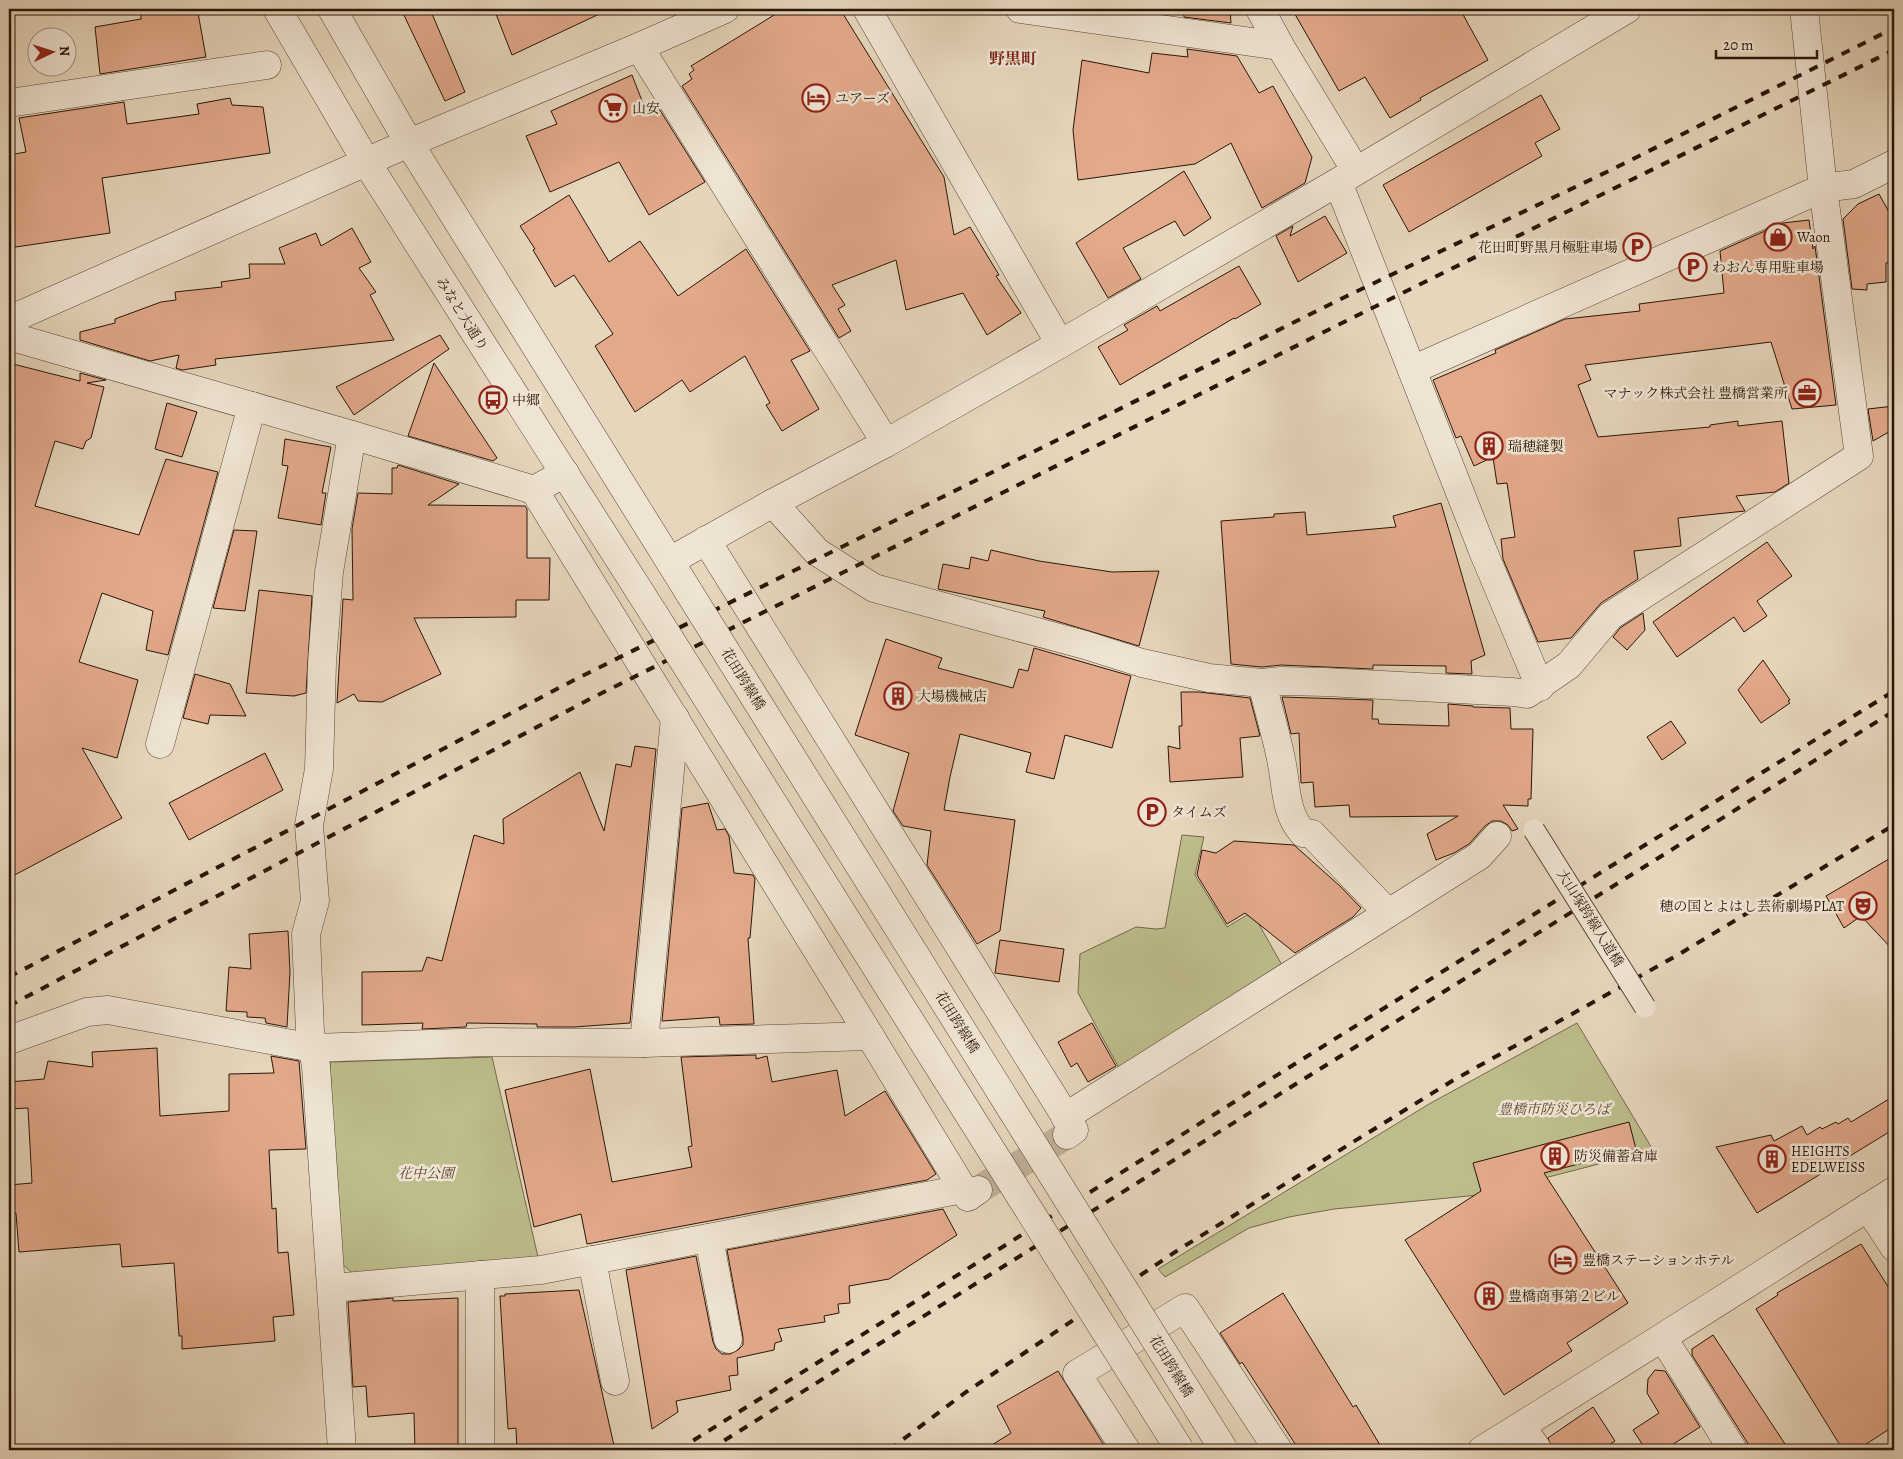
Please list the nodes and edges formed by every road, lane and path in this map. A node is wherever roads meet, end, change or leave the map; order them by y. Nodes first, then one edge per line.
1 (277, 9) edge
2 (332, 9) edge
3 (725, 9) edge
4 (867, 9) edge
5 (1020, 9) edge
6 (1260, 9) edge
7 (1804, 9) edge
8 (1610, 13) edge
9 (1280, 46) junction
10 (639, 47) junction
11 (267, 65) dead end
12 (9, 103) edge
13 (409, 143) junction
14 (367, 163) junction
15 (1894, 164) edge
16 (1347, 176) junction
17 (1823, 188) junction
18 (9, 320) edge
19 (9, 336) edge
20 (1060, 344) junction
21 (1412, 370) junction
22 (252, 406) junction
23 (352, 435) junction
24 (886, 443) junction
25 (564, 473) junction
26 (534, 490) junction
27 (773, 503) junction
28 (706, 540) junction
29 (670, 561) junction
30 (1262, 683) junction
31 (1540, 687) junction
32 (675, 718) junction
33 (160, 744) dead end
34 (1534, 830) dead end
35 (1498, 836) dead end
36 (1388, 913) junction
37 (1645, 1006) dead end
38 (870, 1036) junction
39 (9, 1040) edge
40 (644, 1043) junction
41 (313, 1048) junction
42 (1894, 1191) edge
43 (1868, 1208) junction
44 (709, 1238) junction
45 (1894, 1247) edge
46 (592, 1260) junction
47 (480, 1275) junction
48 (332, 1288) junction
49 (1664, 1338) junction
50 (728, 1339) dead end
51 (615, 1381) dead end
52 (1521, 1426) junction
53 (342, 1450) edge
54 (480, 1450) edge
55 (1126, 1450) edge
56 (1180, 1450) edge
57 (1224, 1450) edge
58 (1278, 1450) edge
59 (1482, 1450) edge
60 (1538, 1450) edge
61 (1733, 1450) edge

1 - 14 street, みなと大通り
2 - 13 street
3 - 10 street
4 - 20 street
5 - 9 street
6 - 9 street
7 - 17 street
8 - 16 street
9 - 16 street
10 - 13 street
10 - 24 street
11 - 12 street
13 - 14 street
13 - 29 street
14 - 18 street
14 - 25 street, みなと大通り
15 - 17 street
16 - 20 street
16 - 21 street
17 - 21 street
17 - 31 street
19 - 22 street
20 - 24 street
21 - 31 street
22 - 23 street
22 - 33 street
23 - 26 street
23 - 41 street
24 - 27 street
25 - 26 street
25 - 56 street, みなと大通り, bridge
26 - 32 street
27 - 28 street
27 - 30 street
28 - 29 street
28 - 36 street
29 - 57 street, 花田跨線橋, bridge
30 - 31 street
30 - 36 street
32 - 38 street
32 - 40 street
34 - 37 street, 大山塚跨線人道橋, bridge
35 - 36 street
38 - 40 street
38 - 44 street
39 - 41 street
40 - 41 street
41 - 48 street
42 - 43 street
43 - 45 street
43 - 49 street
44 - 46 street
44 - 50 street
46 - 47 street
46 - 51 street
47 - 48 street
47 - 54 street
48 - 53 street
49 - 52 street
49 - 61 street
52 - 59 street
52 - 60 street
55 - 58 street

